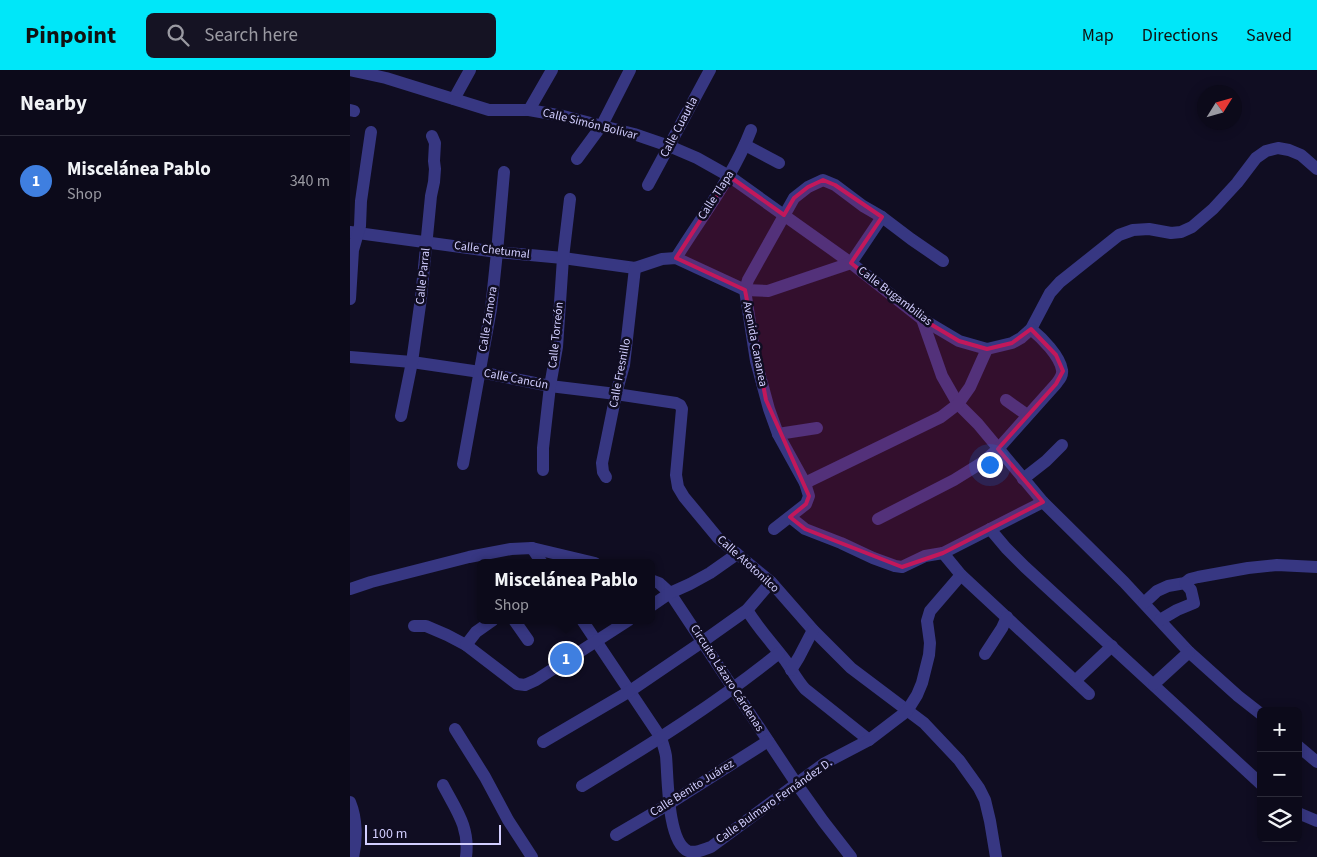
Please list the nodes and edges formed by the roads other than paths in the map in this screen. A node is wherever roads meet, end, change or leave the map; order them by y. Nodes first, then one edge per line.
1 (350, 70) edge
2 (470, 70) edge
3 (552, 70) edge
4 (630, 70) edge
5 (710, 70) edge
6 (388, 74) edge
7 (454, 99) junction
8 (529, 110) junction
9 (602, 125) junction
10 (751, 130) dead end
11 (371, 132) dead end
12 (432, 136) dead end
13 (745, 145) junction
14 (669, 146) junction
15 (577, 159) dead end
16 (779, 164) dead end
17 (1317, 169) edge
18 (504, 172) dead end
19 (729, 176) junction
20 (648, 185) dead end
21 (570, 199) dead end
22 (784, 215) junction
23 (882, 217) junction
24 (354, 232) edge
25 (427, 241) junction
26 (498, 252) junction
27 (564, 258) junction
28 (676, 258) junction
29 (943, 261) dead end
30 (851, 263) junction
31 (635, 268) junction
32 (745, 290) junction
33 (350, 299) edge
34 (922, 319) junction
35 (1031, 329) junction
36 (987, 348) junction
37 (350, 357) edge
38 (412, 362) junction
39 (480, 372) junction
40 (550, 386) junction
41 (616, 394) junction
42 (1006, 400) dead end
43 (958, 404) junction
44 (680, 405) joint
45 (1027, 415) junction
46 (401, 416) dead end
47 (817, 428) dead end
48 (778, 434) junction
49 (1062, 446) dead end
50 (998, 449) junction
51 (463, 464) dead end
52 (543, 470) dead end
53 (606, 477) dead end
54 (1023, 479) junction
55 (805, 483) junction
56 (1043, 502) junction
57 (790, 517) junction
58 (878, 519) dead end
59 (774, 529) dead end
60 (990, 529) junction
61 (532, 548) junction
62 (943, 553) junction
63 (737, 554) junction
64 (539, 559) edge
65 (579, 559) edge
66 (1317, 567) edge
67 (961, 575) junction
68 (655, 582) edge
69 (771, 582) junction
70 (1185, 582) junction
71 (350, 589) edge
72 (670, 593) junction
73 (655, 603) edge
74 (1144, 603) junction
75 (747, 610) junction
76 (1007, 616) junction
77 (1160, 620) junction
78 (487, 624) edge
79 (517, 624) edge
80 (585, 624) edge
81 (623, 624) edge
82 (414, 626) dead end
83 (813, 630) junction
84 (528, 640) dead end
85 (597, 642) junction
86 (702, 642) junction
87 (466, 645) junction
88 (1112, 646) junction
89 (1189, 652) junction
90 (779, 653) junction
91 (985, 654) dead end
92 (791, 670) junction
93 (1075, 681) junction
94 (1154, 684) junction
95 (734, 688) junction
96 (630, 691) junction
97 (1089, 694) dead end
98 (907, 711) junction
99 (1257, 711) edge
100 (455, 729) dead end
101 (661, 738) junction
102 (869, 740) junction
103 (768, 741) junction
104 (543, 742) dead end
105 (1302, 749) edge
106 (1317, 762) edge
107 (1257, 780) edge
108 (796, 783) junction
109 (443, 785) dead end
110 (582, 786) dead end
111 (350, 802) edge
112 (669, 804) junction
113 (1302, 815) edge
114 (1317, 821) edge
115 (616, 835) dead end
116 (353, 857) edge
117 (466, 857) edge
118 (532, 857) edge
119 (851, 857) edge
120 (996, 857) edge

1 - 6 street, Calle Simón Bolívar
2 - 7 street
3 - 8 street
4 - 9 street
5 - 14 street, Calle Cuautla
6 - 7 street, Calle Simón Bolívar
7 - 8 street, Calle Simón Bolívar
8 - 9 street, Calle Simón Bolívar
9 - 14 street, Calle Simón Bolívar
9 - 15 street
10 - 13 street, Calle Tlapa
11 - 24 street
12 - 25 street, Calle Parral
13 - 16 street
13 - 19 street, Calle Tlapa
14 - 19 street, Calle Simón Bolívar
14 - 20 street, Calle Cuautla
17 - 35 street, Calle Bugambilias
18 - 26 street, Calle Zamora
19 - 22 street, Calle Simón Bolívar
19 - 28 street, Calle Tlapa
21 - 27 street, Calle Torreón
22 - 23 street, Avenida Cananea
22 - 30 street, Calle Bugambilias
22 - 32 street, Avenida Cananea
23 - 29 street
23 - 30 street
24 - 25 street, Calle Chetumal
24 - 33 street
25 - 26 street, Calle Chetumal
25 - 38 street, Calle Parral
26 - 27 street, Calle Chetumal
26 - 39 street, Calle Zamora
27 - 31 street, Calle Chetumal
27 - 40 street, Calle Torreón
28 - 31 street
28 - 32 street
30 - 32 street
30 - 34 street, Calle Bugambilias
31 - 41 street, Calle Fresnillo
32 - 48 street, Avenida Cananea
34 - 36 street, Calle Bugambilias
34 - 43 street
35 - 36 street, Calle Bugambilias
35 - 45 street
36 - 43 street
37 - 38 street, Calle Cancún
38 - 39 street, Calle Cancún
38 - 46 street, Calle Parral
39 - 40 street, Calle Cancún
39 - 51 street, Calle Zamora
40 - 41 street, Calle Cancún
40 - 52 street, Calle Torreón
41 - 44 street, Calle Cancún
41 - 53 street, Calle Fresnillo
42 - 45 street
43 - 50 street
43 - 55 street
44 - 63 street, Calle Atotonilco
45 - 50 street
47 - 48 street
48 - 55 street, Avenida Cananea
49 - 54 street
50 - 54 street
50 - 58 street
54 - 56 street
55 - 57 street, Avenida Cananea
56 - 60 street
56 - 74 street
57 - 59 street
57 - 62 street
60 - 62 street
60 - 88 street
61 - 64 street
61 - 65 street
61 - 71 street
62 - 67 street
63 - 69 street, Calle Atotonilco
63 - 72 street
66 - 70 street
67 - 76 street
67 - 98 street
68 - 72 street, Circuito Lázaro Cárdenas
69 - 75 street
69 - 83 street, Calle Atotonilco
70 - 74 street
70 - 77 street
72 - 73 street
72 - 86 street, Circuito Lázaro Cárdenas
74 - 77 street
75 - 86 street
75 - 90 street
76 - 91 street
76 - 93 street
77 - 89 street
78 - 87 street
79 - 84 street
80 - 85 street
81 - 85 street
82 - 87 street
83 - 92 street
83 - 98 street, Calle Atotonilco
85 - 87 street
85 - 96 street
86 - 95 street, Circuito Lázaro Cárdenas
86 - 96 street
88 - 93 street
88 - 94 street
89 - 94 street
89 - 99 street
90 - 92 street
90 - 95 street
92 - 102 street
93 - 97 street
94 - 107 street
95 - 101 street
95 - 103 street, Circuito Lázaro Cárdenas
96 - 101 street
96 - 104 street
98 - 102 street, Calle Bulmaro Fernández D.
98 - 120 street, Calle Atotonilco
100 - 118 street
101 - 110 street
101 - 112 street
102 - 108 street, Calle Bulmaro Fernández D.
103 - 108 street, Circuito Lázaro Cárdenas
103 - 112 street, Calle Benito Juárez
105 - 106 street
108 - 112 street, Calle Bulmaro Fernández D.
108 - 119 street, Circuito Lázaro Cárdenas
109 - 117 street
111 - 116 street
112 - 115 street, Calle Benito Juárez
113 - 114 street

